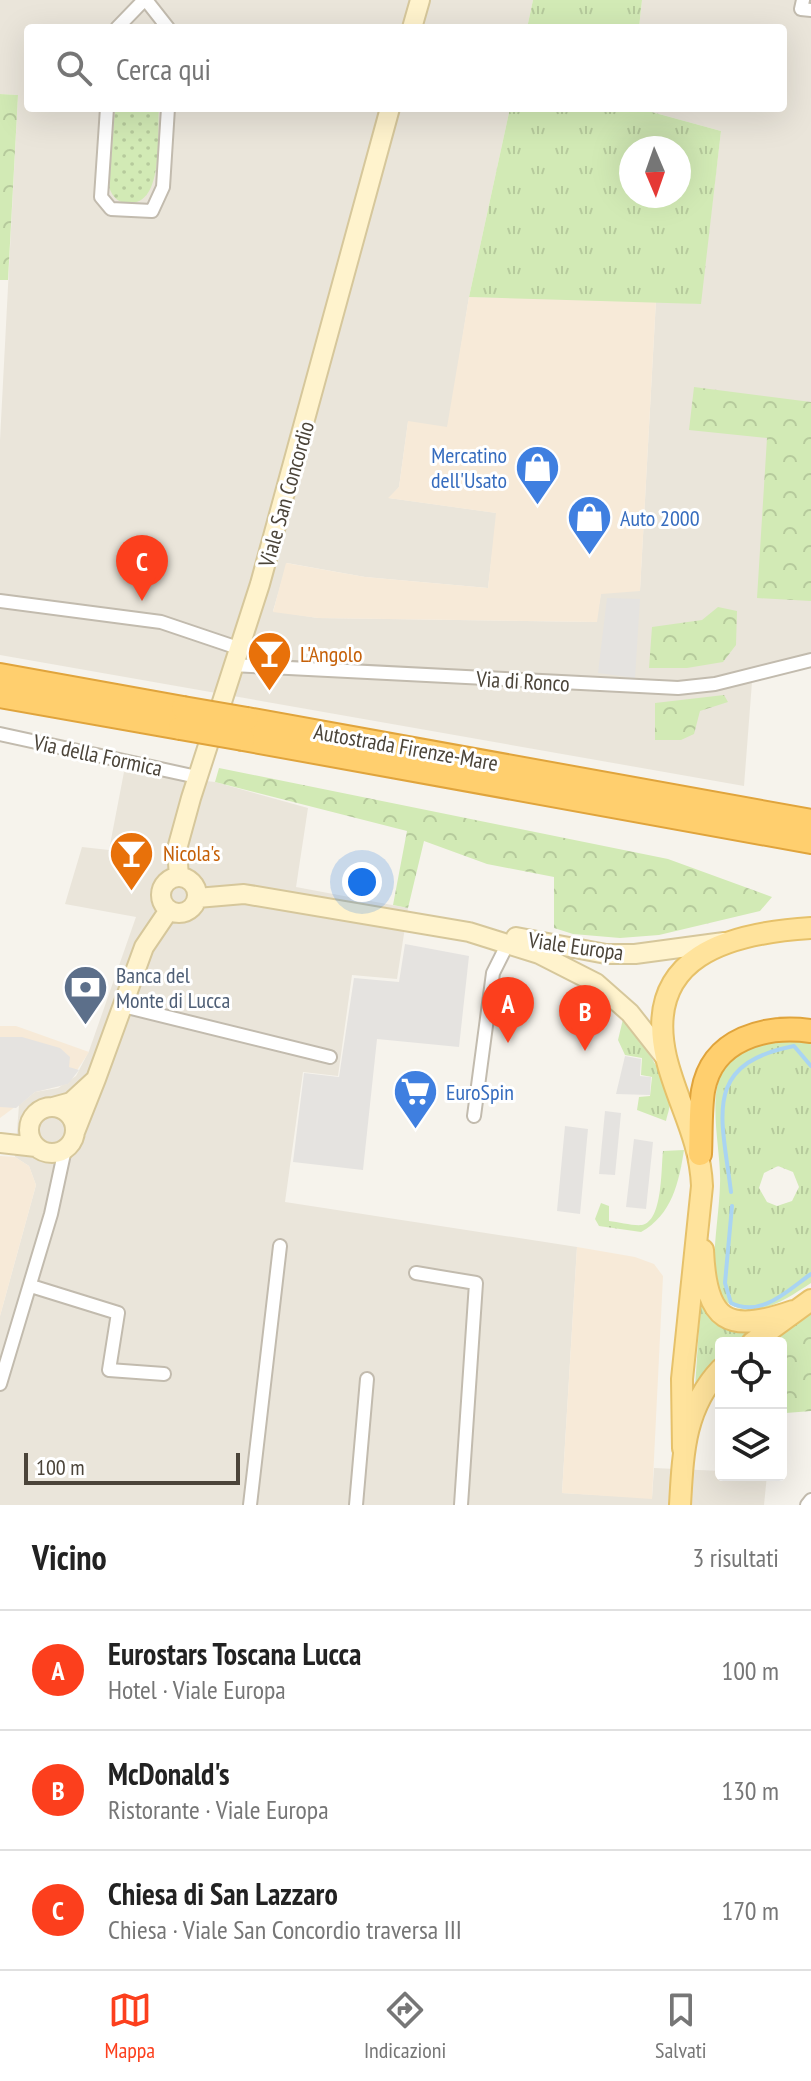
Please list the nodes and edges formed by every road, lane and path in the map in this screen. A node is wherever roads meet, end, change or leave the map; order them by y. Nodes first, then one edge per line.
1 (145, 0) edge
2 (420, 0) edge
3 (803, 0) edge
4 (811, 10) edge
5 (121, 24) edge
6 (165, 24) edge
7 (413, 24) edge
8 (107, 112) edge
9 (168, 112) edge
10 (389, 112) edge
11 (0, 601) edge
12 (235, 656) junction
13 (811, 660) edge
14 (0, 675) edge
15 (0, 696) edge
16 (182, 718) junction
17 (245, 729) junction
18 (0, 734) edge
19 (197, 777) junction
20 (811, 821) edge
21 (811, 842) edge
22 (179, 877) junction
23 (197, 898) junction
24 (169, 910) junction
25 (811, 928) edge
26 (469, 932) junction
27 (731, 941) junction
28 (507, 945) junction
29 (123, 1006) junction
30 (811, 1031) edge
31 (330, 1057) dead end
32 (667, 1060) junction
33 (96, 1079) junction
34 (53, 1107) junction
35 (474, 1116) dead end
36 (29, 1126) junction
37 (75, 1132) junction
38 (0, 1133) edge
39 (0, 1143) edge
40 (36, 1147) junction
41 (65, 1149) junction
42 (700, 1154) junction
43 (701, 1210) junction
44 (280, 1246) dead end
45 (416, 1273) dead end
46 (31, 1286) junction
47 (811, 1300) edge
48 (793, 1311) junction
49 (760, 1337) edge
50 (164, 1374) dead end
51 (715, 1377) edge
52 (367, 1379) dead end
53 (0, 1384) edge
54 (683, 1448) junction
55 (811, 1500) edge
56 (250, 1505) edge
57 (356, 1505) edge
58 (461, 1505) edge
59 (680, 1505) edge
60 (807, 1505) edge

1 - 5 street
1 - 6 street
2 - 7 main road
3 - 4 street
8 - 9 street
10 - 12 main road, Viale San Concordio
11 - 12 street, Via di Ronco
12 - 13 street, Via di Ronco
12 - 19 main road, Viale San Concordio
14 - 16 highway, Autostrada Firenze-Mare
15 - 16 highway, Autostrada Firenze-Mare
16 - 17 highway, Autostrada Firenze-Mare, bridge
17 - 20 highway, Autostrada Firenze-Mare
17 - 21 highway, Autostrada Firenze-Mare
18 - 19 street, Via della Formica
19 - 22 main road, Viale San Concordio
22 - 23 main road
22 - 24 main road, Viale San Concordio
23 - 24 main road
23 - 26 main road, Viale Europa
24 - 29 main road, Viale San Concordio
25 - 27 main road, Viale Europa
26 - 27 main road, Viale Europa
26 - 28 main road, Viale Europa
27 - 32 main road, Viale Europa
28 - 32 main road, Viale Europa
28 - 35 street
29 - 31 street
29 - 33 main road, Viale San Concordio
30 - 42 highway
32 - 42 main road, Viale Europa
33 - 34 main road
33 - 37 main road, Viale San Concordio
34 - 36 main road
34 - 37 main road
36 - 38 main road
36 - 40 main road
37 - 41 main road, Viale San Concordio
39 - 40 main road
40 - 41 main road
41 - 46 street, Viale San Concordio
42 - 43 main road, Viale Europa
43 - 48 main road, Viale Europa
43 - 54 main road, Viale Europa
44 - 56 street
45 - 58 street
46 - 50 street
46 - 53 street, Viale San Concordio
47 - 48 main road, Viale Europa
48 - 49 main road, Viale Europa
51 - 54 main road, Viale Europa
52 - 57 street
54 - 59 main road, Viale Europa
55 - 60 street

